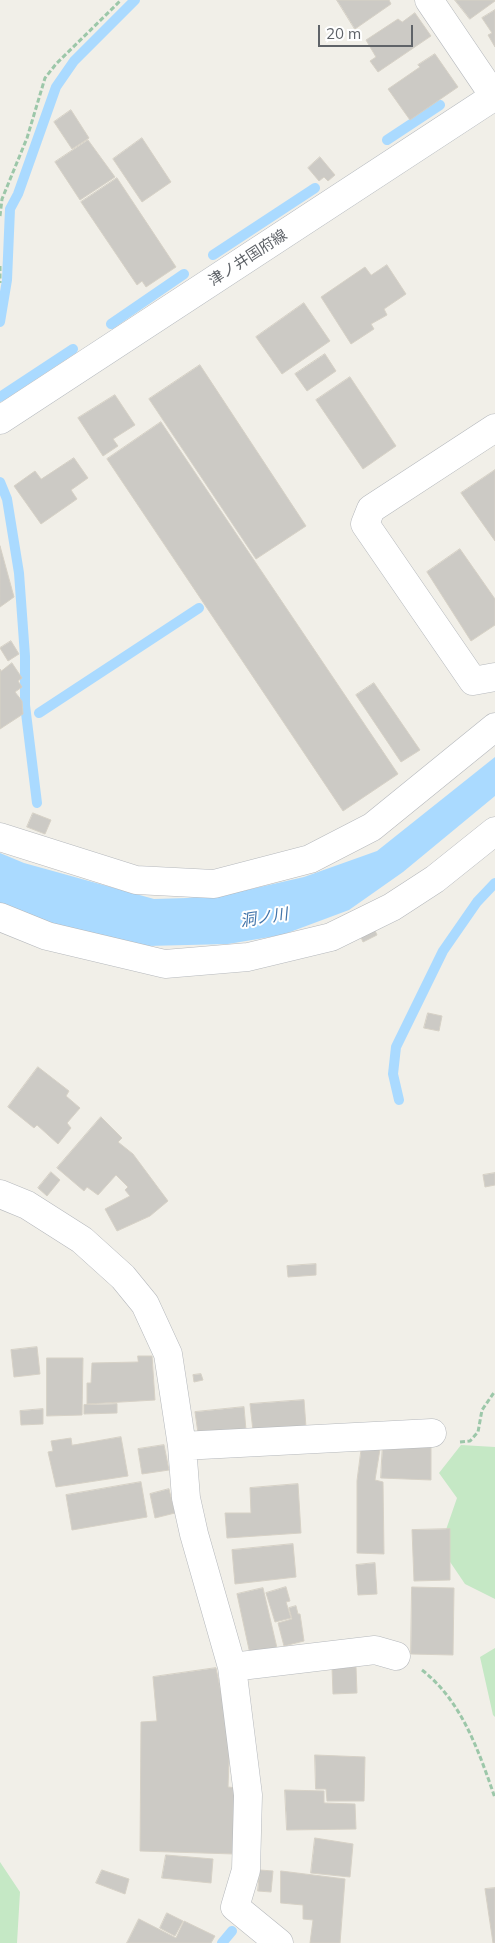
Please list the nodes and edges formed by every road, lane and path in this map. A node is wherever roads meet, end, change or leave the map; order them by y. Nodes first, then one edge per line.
1 (121, 0) edge
2 (429, 0) edge
3 (495, 96) edge
4 (0, 216) edge
5 (0, 266) edge
6 (0, 284) edge
7 (0, 420) edge
8 (495, 428) edge
9 (495, 677) edge
10 (495, 728) edge
11 (495, 831) edge
12 (0, 837) edge
13 (0, 917) edge
14 (0, 1194) edge
15 (495, 1391) edge
16 (432, 1433) joint
17 (182, 1446) junction
18 (396, 1656) joint
19 (232, 1667) junction
20 (495, 1798) edge
21 (279, 1943) edge

1 - 4 path
2 - 3 street
3 - 7 street, 津ノ井国府線
5 - 6 path
8 - 9 street
10 - 12 street
11 - 13 street
14 - 17 street
15 - 16 path
16 - 17 street
17 - 19 street
18 - 19 street
18 - 20 path
19 - 21 street

